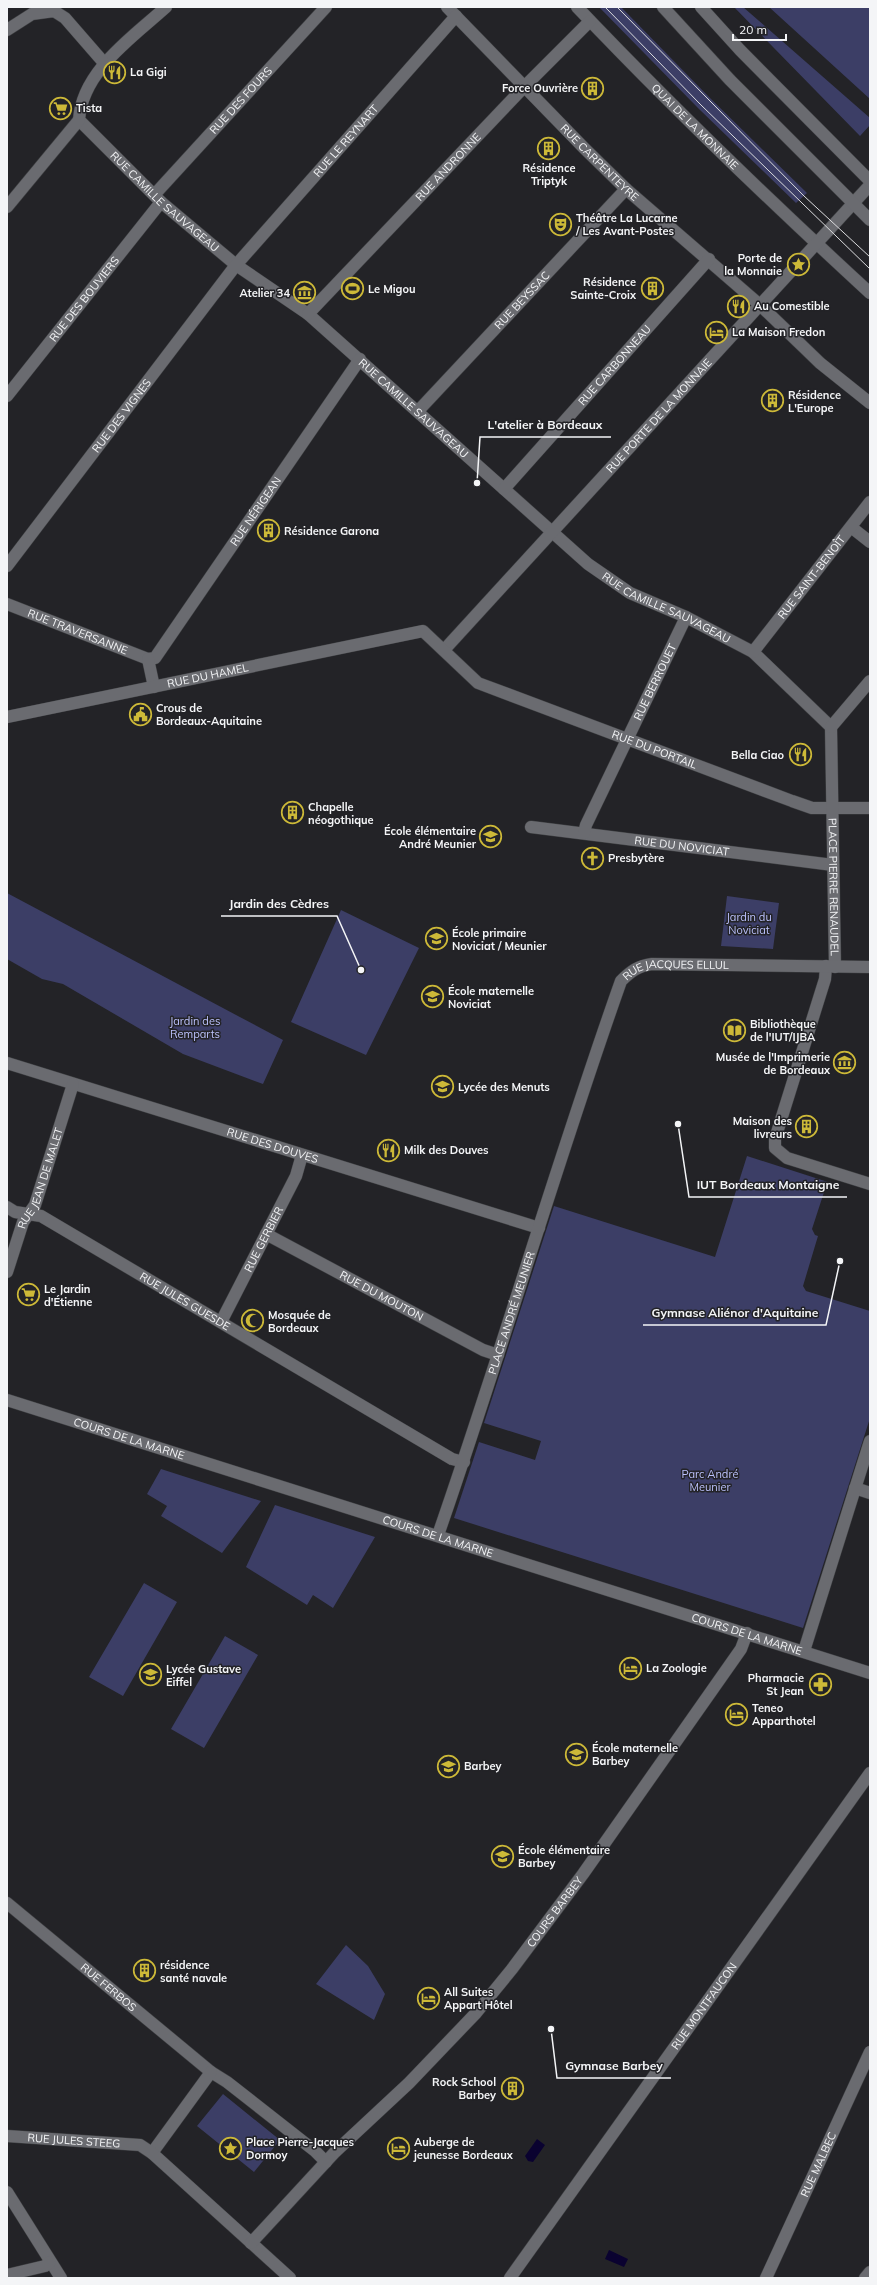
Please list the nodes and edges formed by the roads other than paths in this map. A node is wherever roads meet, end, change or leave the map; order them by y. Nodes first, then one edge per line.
1 (166, 7) edge
2 (326, 7) edge
3 (447, 7) edge
4 (577, 7) edge
5 (663, 7) edge
6 (701, 7) edge
7 (456, 16) junction
8 (590, 21) junction
9 (7, 30) edge
10 (105, 64) junction
11 (524, 86) junction
12 (78, 120) junction
13 (870, 181) edge
14 (870, 185) edge
15 (626, 189) junction
16 (158, 198) junction
17 (853, 204) junction
18 (7, 207) edge
19 (870, 220) edge
20 (816, 244) junction
21 (709, 258) junction
22 (236, 265) junction
23 (870, 293) edge
24 (760, 305) junction
25 (308, 314) junction
26 (360, 360) junction
27 (7, 396) edge
28 (870, 403) edge
29 (418, 411) junction
30 (504, 489) junction
31 (870, 502) edge
32 (851, 527) junction
33 (552, 532) junction
34 (870, 542) edge
35 (7, 566) edge
36 (7, 604) edge
37 (686, 617) junction
38 (444, 650) junction
39 (753, 652) junction
40 (148, 660) junction
41 (870, 681) edge
42 (154, 687) junction
43 (7, 717) edge
44 (831, 727) junction
45 (627, 739) junction
46 (832, 808) junction
47 (870, 808) edge
48 (531, 827) dead end
49 (584, 833) junction
50 (833, 865) junction
51 (830, 966) junction
52 (870, 967) edge
53 (7, 1063) edge
54 (73, 1084) junction
55 (584, 1091) joint
56 (302, 1155) junction
57 (870, 1184) edge
58 (7, 1207) edge
59 (28, 1214) junction
60 (539, 1228) junction
61 (266, 1234) junction
62 (7, 1272) edge
63 (220, 1322) junction
64 (498, 1355) junction
65 (7, 1400) edge
66 (870, 1441) edge
67 (464, 1462) junction
68 (855, 1488) junction
69 (870, 1493) edge
70 (438, 1535) junction
71 (747, 1633) junction
72 (804, 1651) junction
73 (870, 1673) edge
74 (870, 1774) edge
75 (7, 1903) edge
76 (870, 2052) edge
77 (211, 2072) junction
78 (7, 2136) edge
79 (152, 2153) junction
80 (326, 2162) junction
81 (7, 2192) edge
82 (251, 2243) junction
83 (50, 2262) junction
84 (870, 2272) edge
85 (7, 2276) edge
86 (61, 2278) edge
87 (290, 2278) edge
88 (510, 2278) edge
89 (766, 2278) edge
90 (865, 2278) edge

1 - 10 street
2 - 16 street, RUE DES FOURS
3 - 7 street, RUE CARPENTEYRE
4 - 8 street, QUAI DE LA MONNAIE
5 - 17 street
6 - 13 street
7 - 11 street, RUE CARPENTEYRE
7 - 22 street, RUE LE REYNART
8 - 11 street, RUE ANDRONNE
8 - 20 street, QUAI DE LA MONNAIE
9 - 10 street
10 - 12 street
11 - 15 street, RUE CARPENTEYRE
11 - 25 street, RUE ANDRONNE
12 - 16 street, RUE CAMILLE SAUVAGEAU
12 - 18 street
14 - 17 street, RUE PORTE DE LA MONNAIE
15 - 21 street, RUE CARPENTEYRE
15 - 29 street, RUE BEYSSAC
16 - 22 street, RUE CAMILLE SAUVAGEAU
16 - 27 street, RUE DES BOUVIERS
17 - 19 street
17 - 20 street, RUE PORTE DE LA MONNAIE
20 - 23 street, QUAI DE LA MONNAIE
20 - 24 street, RUE PORTE DE LA MONNAIE
21 - 24 street, RUE CARPENTEYRE
21 - 30 street, RUE CARBONNEAU
22 - 25 street, RUE CAMILLE SAUVAGEAU
22 - 35 street, RUE DES VIGNES
24 - 28 street, RUE CARPENTEYRE
24 - 33 street, RUE PORTE DE LA MONNAIE
25 - 26 street, RUE CAMILLE SAUVAGEAU
26 - 29 street, RUE CAMILLE SAUVAGEAU
26 - 40 street, RUE NÉRIGEAN
29 - 30 street, RUE CAMILLE SAUVAGEAU
30 - 33 street, RUE CAMILLE SAUVAGEAU
31 - 32 street, RUE SAINT-BENOÎT
32 - 34 street
32 - 39 street, RUE SAINT-BENOÎT
33 - 37 street, RUE CAMILLE SAUVAGEAU
33 - 38 street, RUE PORTE DE LA MONNAIE
36 - 40 street, RUE TRAVERSANNE
37 - 39 street, RUE CAMILLE SAUVAGEAU
37 - 45 street, RUE BERROUET
38 - 42 street, RUE DU HAMEL
38 - 45 street, RUE DU PORTAIL
39 - 44 street, RUE CAMILLE SAUVAGEAU
40 - 42 street
41 - 44 street
42 - 43 street, RUE DU HAMEL
44 - 46 street, PLACE PIERRE RENAUDEL
45 - 46 street, RUE DU PORTAIL
45 - 49 street, RUE BERROUET
46 - 47 street, PLACE PIERRE RENAUDEL
46 - 50 street, PLACE PIERRE RENAUDEL
48 - 49 street, RUE DU NOVICIAT
49 - 50 street, RUE DU NOVICIAT
50 - 51 street, PLACE PIERRE RENAUDEL
51 - 52 street, PLACE PIERRE RENAUDEL
51 - 55 street, RUE JACQUES ELLUL
51 - 57 street
53 - 54 street, RUE DES DOUVES
54 - 56 street, RUE DES DOUVES
54 - 59 street, RUE JEAN DE MALET
55 - 60 street, PLACE ANDRÉ MEUNIER
56 - 60 street, RUE DES DOUVES
56 - 61 street, RUE GERBIER
58 - 59 street, RUE JULES GUESDE
59 - 62 street, RUE JEAN DE MALET
59 - 63 street, RUE JULES GUESDE
60 - 64 street, PLACE ANDRÉ MEUNIER
61 - 63 street, RUE GERBIER
61 - 64 street, RUE DU MOUTON
63 - 67 street, RUE JULES GUESDE
64 - 67 street, PLACE ANDRÉ MEUNIER
65 - 70 street, COURS DE LA MARNE
66 - 68 street
67 - 70 street, PLACE ANDRÉ MEUNIER
68 - 69 street
68 - 72 street
70 - 71 street, COURS DE LA MARNE
71 - 72 street, COURS DE LA MARNE
71 - 80 street, COURS BARBEY
72 - 73 street, COURS DE LA MARNE
74 - 88 street, RUE MONTFAUCON
75 - 77 street, RUE FERBOS
76 - 89 street, RUE MALBEC
77 - 79 street
77 - 80 street
78 - 79 street, RUE JULES STEEG
79 - 82 street
80 - 82 street
81 - 83 street
82 - 87 street
83 - 85 street
83 - 86 street
84 - 90 street

